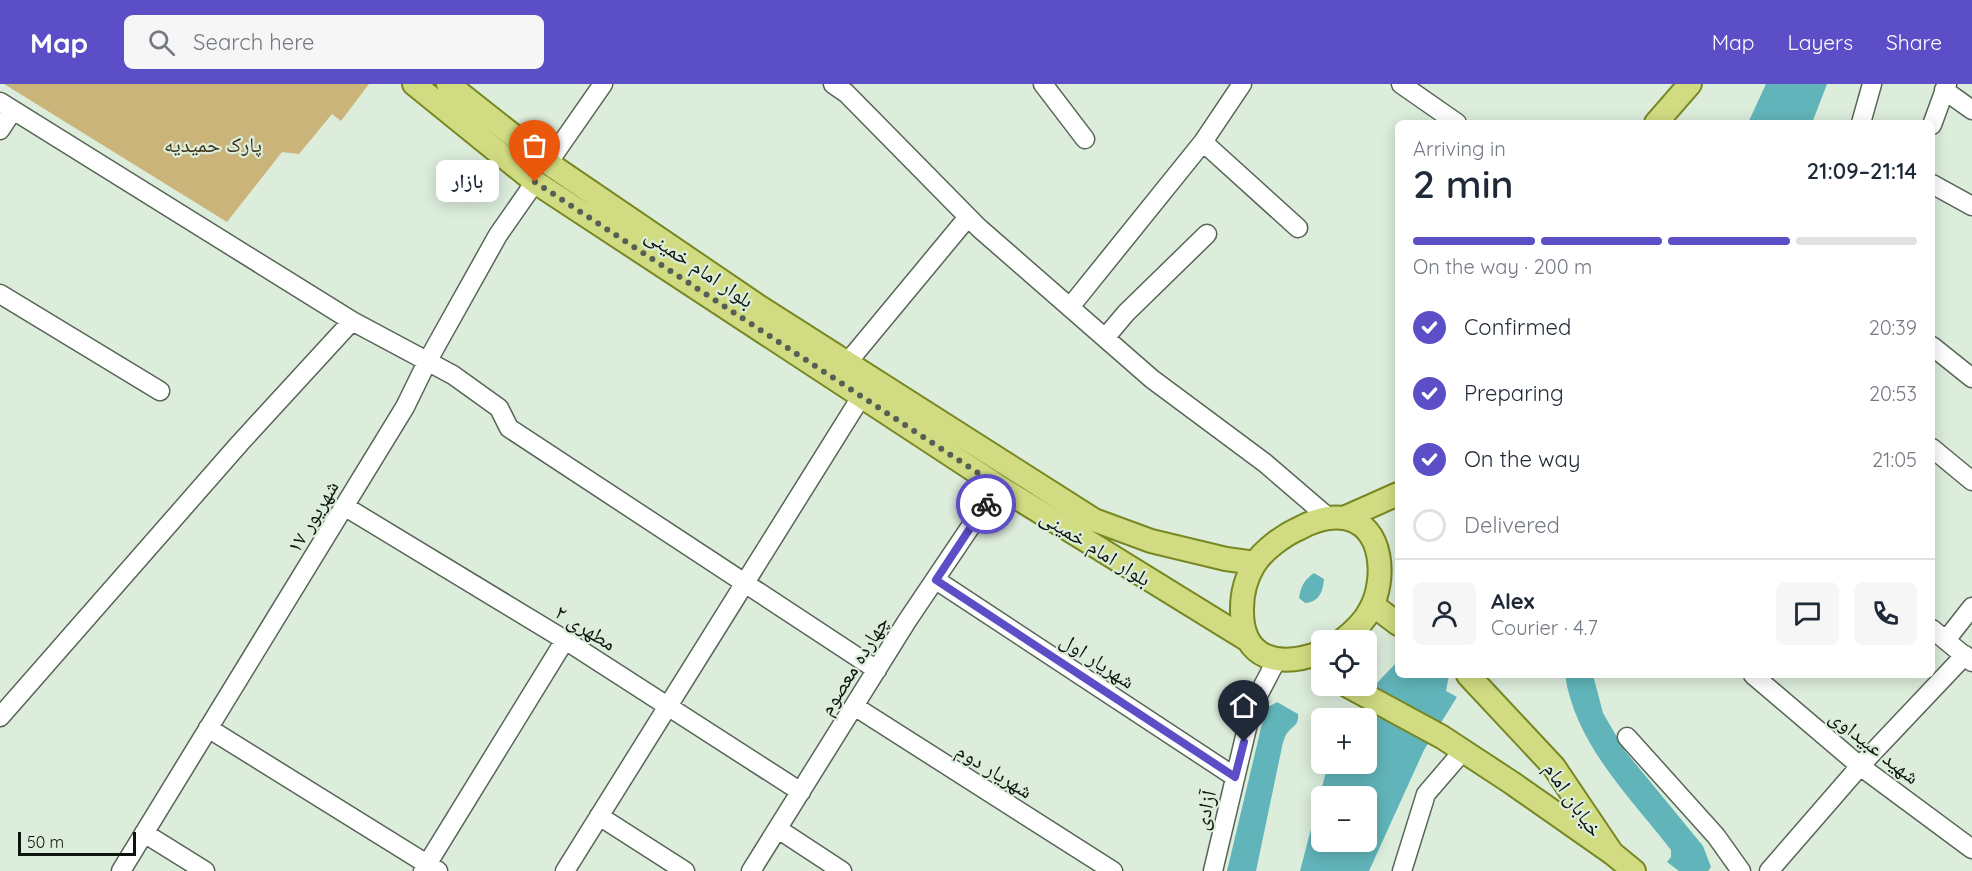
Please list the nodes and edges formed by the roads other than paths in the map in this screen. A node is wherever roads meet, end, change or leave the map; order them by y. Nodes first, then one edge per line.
1 (414, 84) edge
2 (603, 84) edge
3 (833, 84) edge
4 (1043, 84) edge
5 (1242, 84) edge
6 (1401, 84) edge
7 (1691, 84) edge
8 (1872, 84) edge
9 (458, 87) edge
10 (1945, 87) edge
11 (6, 106) edge
12 (1972, 110) edge
13 (1453, 120) edge
14 (1659, 120) edge
15 (1676, 120) edge
16 (1862, 120) edge
17 (1934, 120) edge
18 (0, 130) edge
19 (1085, 139) dead end
20 (1203, 142) junction
21 (542, 172) junction
22 (1935, 186) edge
23 (1972, 206) edge
24 (968, 217) junction
25 (1298, 228) dead end
26 (1207, 234) dead end
27 (0, 294) edge
28 (1070, 307) junction
29 (352, 321) junction
30 (1105, 338) junction
31 (1935, 348) edge
32 (427, 362) junction
33 (847, 363) junction
34 (1972, 378) edge
35 (160, 391) dead end
36 (861, 397) junction
37 (1935, 450) edge
38 (1972, 481) edge
39 (998, 486) junction
40 (1395, 495) edge
41 (344, 506) junction
42 (1336, 518) junction
43 (1255, 563) junction
44 (1395, 576) edge
45 (936, 580) junction
46 (744, 583) junction
47 (1374, 601) junction
48 (1972, 607) edge
49 (1395, 621) edge
50 (1353, 630) edge
51 (1939, 635) edge
52 (1246, 639) junction
53 (566, 640) junction
54 (1311, 656) edge
55 (1277, 659) junction
56 (1968, 659) edge
57 (877, 670) junction
58 (1477, 678) edge
59 (1757, 678) edge
60 (1367, 696) edge
61 (668, 705) junction
62 (854, 706) junction
63 (0, 717) edge
64 (208, 728) junction
65 (1627, 737) dead end
66 (1463, 751) junction
67 (1860, 766) junction
68 (1235, 777) junction
69 (801, 792) junction
70 (599, 816) junction
71 (778, 829) junction
72 (144, 833) junction
73 (1972, 849) edge
74 (1612, 853) junction
75 (429, 869) edge
76 (121, 871) edge
77 (205, 871) edge
78 (565, 871) edge
79 (685, 871) edge
80 (751, 871) edge
81 (842, 871) edge
82 (1113, 871) edge
83 (1213, 871) edge
84 (1402, 871) edge
85 (1634, 871) edge
86 (1741, 871) edge
87 (1769, 871) edge

1 - 21 main road, بلوار امام خمینی
2 - 21 street, ۱۷ شهریور
3 - 24 street
4 - 19 street
5 - 20 street
6 - 13 street
7 - 14 main road
7 - 15 main road
8 - 16 street
9 - 21 main road, بلوار امام خمینی
10 - 12 street
10 - 17 street
11 - 18 street
11 - 29 street
20 - 25 street
20 - 28 street
21 - 32 street, ۱۷ شهریور
21 - 33 main road, بلوار امام خمینی
21 - 36 main road, بلوار امام خمینی
22 - 23 street
24 - 28 street
24 - 33 street
26 - 30 street
27 - 35 street
28 - 30 street
29 - 32 street
29 - 63 street
30 - 42 street
31 - 34 street
32 - 41 street, ۱۷ شهریور
32 - 46 street
33 - 43 main road, بلوار امام خمینی
36 - 39 main road, بلوار امام خمینی
36 - 46 street
37 - 38 street
39 - 45 street, چهارده معصوم
39 - 52 main road, بلوار امام خمینی
40 - 42 main road
41 - 53 street, مطهری ۲
41 - 64 street, ۱۷ شهریور
42 - 43 main road
42 - 47 main road
43 - 52 main road
44 - 47 main road
45 - 57 street, چهارده معصوم
45 - 68 street, شهریار اول
46 - 57 street
46 - 61 street
47 - 49 main road
47 - 50 main road
48 - 51 street
51 - 56 street
52 - 55 main road, بلوار امام خمینی
53 - 61 street, مطهری ۲
53 - 75 street
54 - 55 main road
55 - 68 street, آزادی
56 - 67 street
57 - 62 street, چهارده معصوم
58 - 74 main road, خیابان امام
59 - 67 street, شهید عبیداوی
60 - 66 main road, خیابان امام
61 - 69 street, مطهری ۲
61 - 70 street
62 - 69 street, چهارده معصوم
62 - 82 street, شهریار دوم
64 - 72 street, ۱۷ شهریور
64 - 75 street
65 - 86 street
66 - 74 main road, خیابان امام
66 - 84 street
67 - 73 street, شهید عبیداوی
67 - 87 street
68 - 83 street, آزادی
69 - 71 street, چهارده معصوم
70 - 78 street
70 - 79 street
71 - 80 street, چهارده معصوم
71 - 81 street
72 - 76 street, ۱۷ شهریور
72 - 77 street
74 - 85 main road

